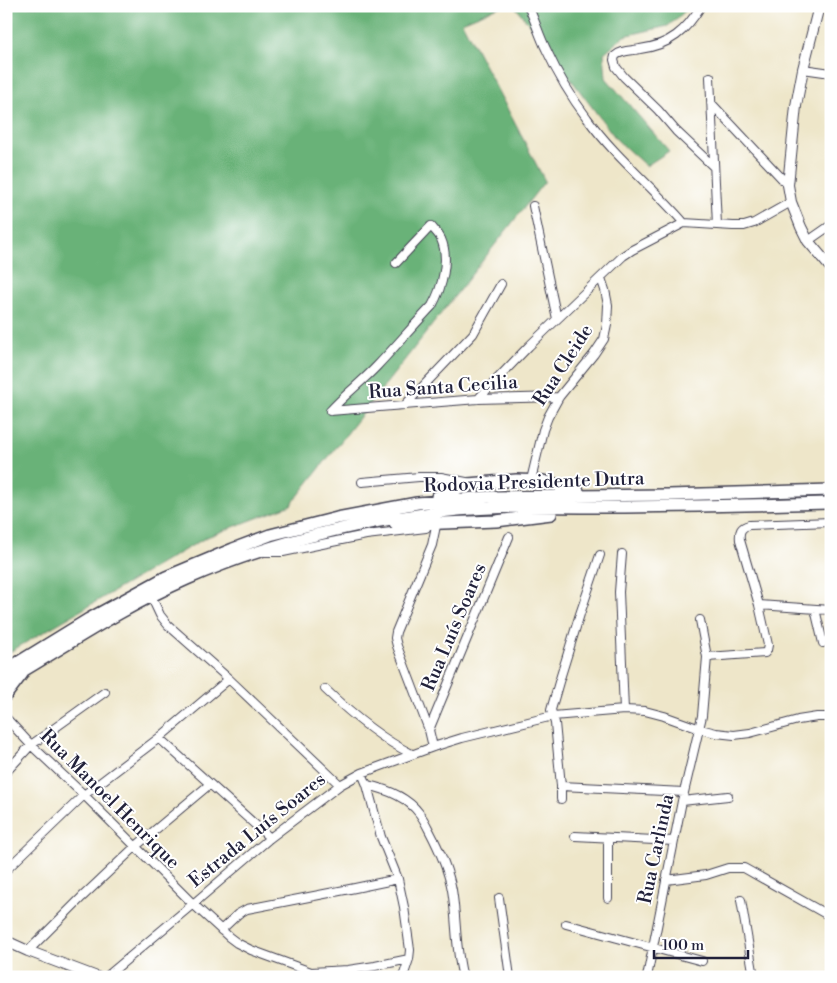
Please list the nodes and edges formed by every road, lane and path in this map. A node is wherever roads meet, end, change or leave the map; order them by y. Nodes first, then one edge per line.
1 (528, 6) edge
2 (701, 6) edge
3 (819, 6) edge
4 (802, 69) junction
5 (831, 73) edge
6 (710, 77) dead end
7 (710, 103) junction
8 (714, 167) junction
9 (788, 185) junction
10 (791, 202) junction
11 (533, 206) dead end
12 (684, 223) junction
13 (717, 225) junction
14 (831, 225) edge
15 (808, 241) junction
16 (396, 263) dead end
17 (831, 268) edge
18 (601, 278) junction
19 (501, 284) dead end
20 (557, 319) junction
21 (558, 397) junction
22 (478, 399) junction
23 (405, 405) junction
24 (531, 480) junction
25 (362, 482) dead end
26 (473, 483) junction
27 (831, 490) edge
28 (716, 492) junction
29 (831, 503) edge
30 (692, 506) junction
31 (378, 522) junction
32 (831, 522) edge
33 (311, 524) junction
34 (438, 525) junction
35 (509, 537) dead end
36 (260, 552) junction
37 (622, 554) dead end
38 (600, 555) dead end
39 (150, 596) junction
40 (759, 605) junction
41 (815, 609) junction
42 (831, 610) edge
43 (700, 620) dead end
44 (823, 643) dead end
45 (38, 650) junction
46 (707, 656) junction
47 (6, 666) edge
48 (6, 670) edge
49 (26, 670) junction
50 (229, 679) junction
51 (6, 682) edge
52 (325, 689) dead end
53 (105, 692) dead end
54 (6, 695) edge
55 (624, 710) junction
56 (553, 716) junction
57 (831, 717) edge
58 (6, 718) edge
59 (700, 729) junction
60 (429, 730) junction
61 (158, 738) junction
62 (31, 745) junction
63 (432, 746) junction
64 (412, 754) junction
65 (6, 772) edge
66 (362, 773) junction
67 (210, 784) junction
68 (340, 785) junction
69 (366, 785) junction
70 (561, 786) junction
71 (684, 792) junction
72 (84, 795) junction
73 (728, 796) dead end
74 (561, 799) dead end
75 (682, 801) junction
76 (574, 836) dead end
77 (270, 838) junction
78 (608, 838) junction
79 (674, 840) junction
80 (136, 846) junction
81 (6, 870) edge
82 (398, 879) junction
83 (666, 880) junction
84 (498, 898) dead end
85 (608, 898) dead end
86 (742, 900) dead end
87 (193, 904) junction
88 (830, 914) edge
89 (566, 924) dead end
90 (221, 930) junction
91 (6, 941) edge
92 (652, 947) junction
93 (28, 951) junction
94 (409, 959) junction
95 (702, 961) dead end
96 (96, 977) edge
97 (106, 977) edge
98 (403, 977) edge
99 (463, 977) edge
100 (510, 977) edge
101 (647, 977) edge
102 (754, 977) edge

1 - 12 street
2 - 8 street
3 - 4 main road
4 - 5 street
4 - 9 main road
6 - 7 street
7 - 8 street
7 - 9 street
8 - 13 street
9 - 10 main road
10 - 13 street
10 - 15 main road
11 - 20 street
12 - 13 street
12 - 18 street
14 - 15 street
15 - 17 main road
16 - 23 street, Rua Santa Cecilia
18 - 20 street
18 - 21 street, Rua Cleide
19 - 23 street
20 - 22 street
21 - 22 street, Rua Santa Cecilia
21 - 24 street, Rua Cleide
22 - 23 street, Rua Santa Cecilia
24 - 26 highway
24 - 28 highway
25 - 26 street
26 - 33 highway
27 - 28 highway, Rodovia Presidente Dutra
28 - 33 highway, Rodovia Presidente Dutra
29 - 30 highway, Rodovia Presidente Dutra
30 - 31 highway, Rodovia Presidente Dutra
30 - 34 highway
31 - 34 highway
31 - 36 highway, Rodovia Presidente Dutra
32 - 40 street
33 - 45 highway, Rodovia Presidente Dutra
34 - 36 street
34 - 60 street
35 - 60 street, Rua Luís Soares
36 - 39 highway, Rodovia Presidente Dutra
37 - 55 street
38 - 56 street
39 - 49 highway, Rodovia Presidente Dutra
39 - 50 street
40 - 41 street
40 - 46 street
41 - 42 street
41 - 44 street
43 - 46 street, Rua Carlinda
45 - 47 highway
45 - 48 highway, Rodovia Presidente Dutra
46 - 59 street, Rua Carlinda
49 - 51 highway, Rodovia Presidente Dutra
49 - 54 highway
50 - 61 street
50 - 68 street
52 - 64 street
53 - 62 street
55 - 56 street, Estrada Luís Soares
55 - 59 street, Estrada Luís Soares
56 - 63 street, Estrada Luís Soares
56 - 70 street
57 - 59 street, Estrada Luís Soares
58 - 62 street, Rua Manoel Henrique
59 - 71 street, Rua Carlinda
60 - 63 street
61 - 67 street
61 - 72 street
62 - 65 street
62 - 72 street, Rua Manoel Henrique
63 - 64 street, Estrada Luís Soares
64 - 66 street, Estrada Luís Soares
66 - 68 street, Estrada Luís Soares
66 - 69 street
67 - 77 street
67 - 80 street
68 - 77 street, Estrada Luís Soares
69 - 82 street
69 - 99 street
70 - 71 street
70 - 74 street
71 - 75 street, Rua Carlinda
72 - 80 street, Rua Manoel Henrique
72 - 81 street
73 - 75 street
75 - 79 street, Rua Carlinda
76 - 78 street
77 - 87 street, Estrada Luís Soares
78 - 79 street
78 - 85 street
79 - 83 street, Rua Carlinda
80 - 87 street, Rua Manoel Henrique
80 - 93 street
82 - 90 street
82 - 94 street
83 - 88 street
83 - 92 street, Rua Carlinda
84 - 100 street
86 - 102 street
87 - 90 street, Rua Manoel Henrique
87 - 97 street, Estrada Luís Soares
89 - 92 street
90 - 94 street, Rua Manoel Henrique
91 - 93 main road
92 - 95 street
92 - 101 street, Rua Carlinda
93 - 96 main road
94 - 98 street

